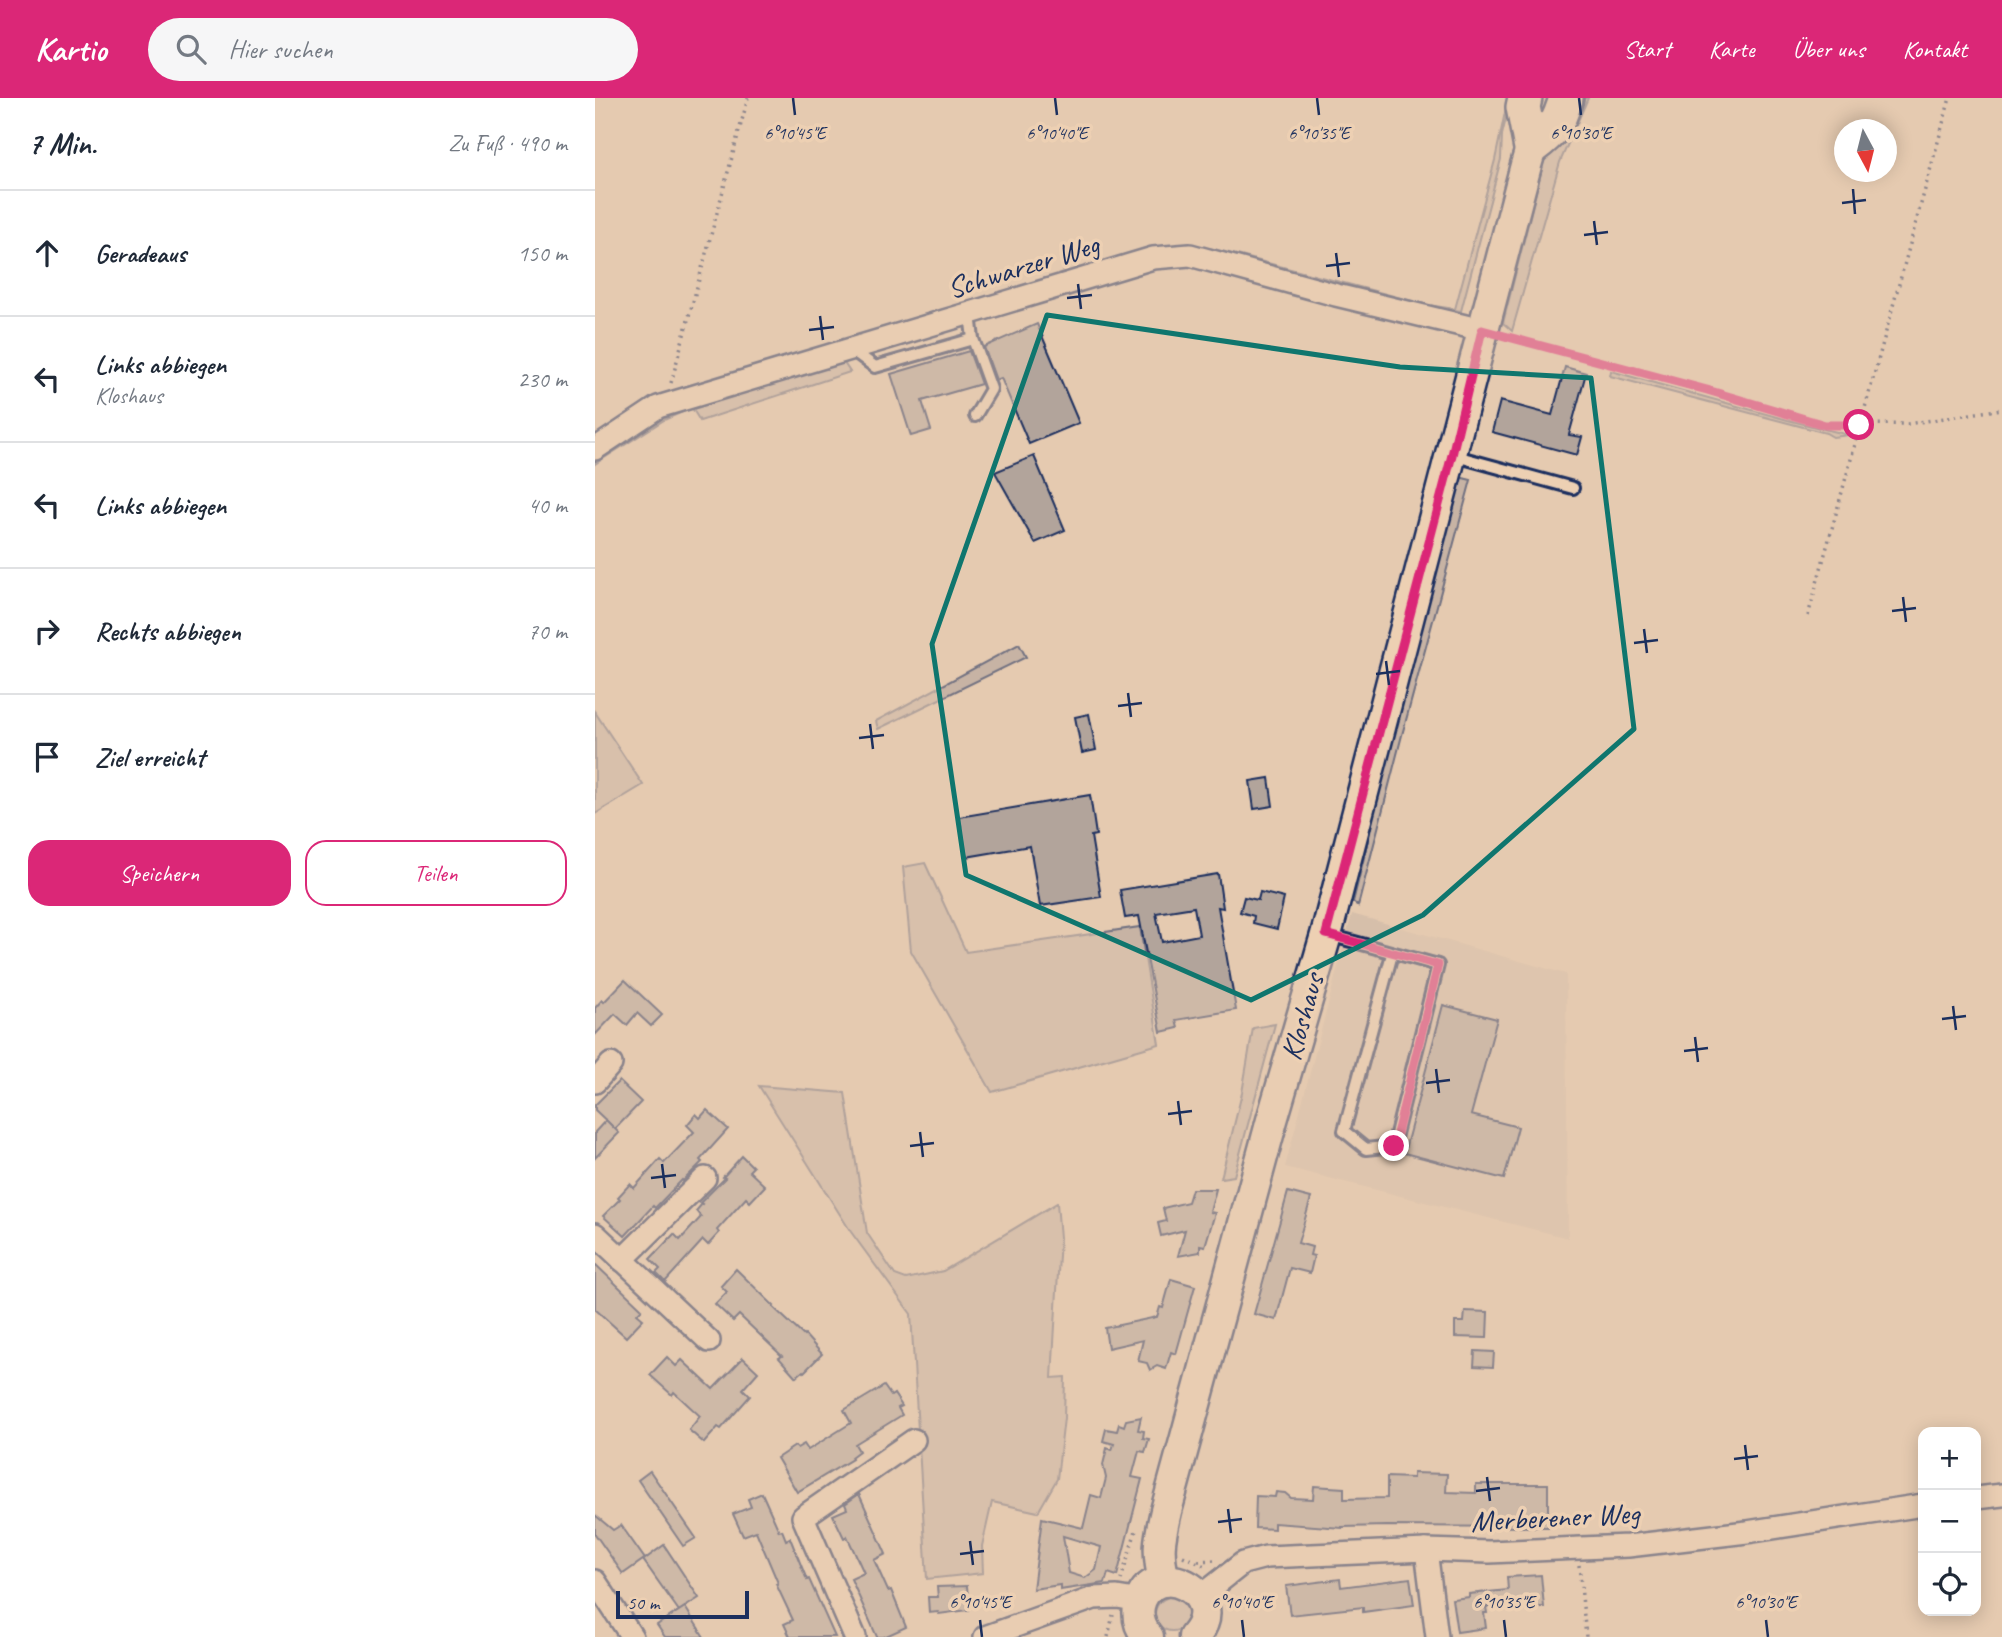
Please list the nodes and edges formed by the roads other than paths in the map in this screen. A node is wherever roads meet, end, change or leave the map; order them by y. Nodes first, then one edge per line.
1 (1525, 98) edge
2 (1536, 98) edge
3 (1552, 98) edge
4 (1566, 98) edge
5 (1531, 148) junction
6 (970, 314) junction
7 (1482, 330) junction
8 (973, 339) junction
9 (851, 349) junction
10 (975, 416) dead end
11 (595, 449) edge
12 (1452, 455) junction
13 (1573, 488) dead end
14 (1326, 934) junction
15 (1392, 954) junction
16 (611, 1064) dead end
17 (595, 1082) edge
18 (705, 1178) dead end
19 (595, 1234) edge
20 (622, 1260) junction
21 (709, 1341) dead end
22 (915, 1440) dead end
23 (2002, 1495) edge
24 (1981, 1497) edge
25 (1918, 1506) edge
26 (1426, 1550) junction
27 (1162, 1569) junction
28 (595, 1581) edge
29 (1200, 1597) junction
30 (1140, 1601) junction
31 (1200, 1635) edge
32 (632, 1637) edge
33 (855, 1637) edge
34 (985, 1637) edge
35 (1148, 1637) edge
36 (1437, 1637) edge

1 - 5 main road
2 - 5 main road
3 - 5 main road
4 - 5 main road
5 - 7 main road, Kloshaus
6 - 7 street, Schwarzer Weg
6 - 8 lane
6 - 9 street, Schwarzer Weg
7 - 12 main road, Kloshaus
8 - 9 lane
8 - 10 lane
9 - 11 street, Schwarzer Weg
12 - 13 lane
12 - 14 main road, Kloshaus
14 - 15 lane
14 - 27 main road, Kloshaus
15 - 15 lane
16 - 17 street
18 - 20 street
19 - 20 street
20 - 21 street
22 - 33 street
23 - 24 street
25 - 26 street, Merberener Weg
26 - 29 street, Merberener Weg
26 - 36 street
27 - 29 main road
27 - 30 main road
28 - 32 street
29 - 31 main road
30 - 34 street
30 - 35 main road

